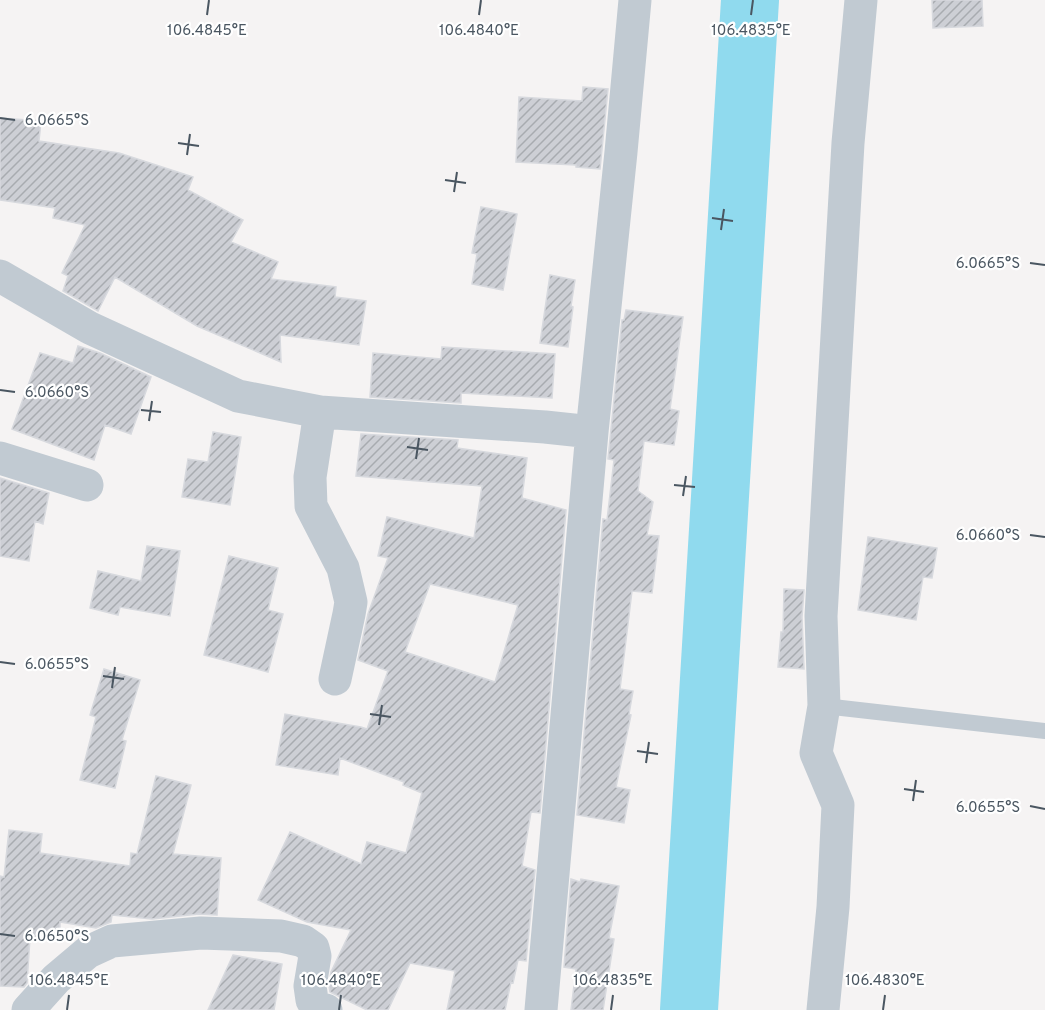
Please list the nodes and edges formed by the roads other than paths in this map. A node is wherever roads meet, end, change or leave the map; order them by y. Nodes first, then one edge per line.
1 (635, 0) edge
2 (861, 0) edge
3 (0, 276) edge
4 (320, 412) junction
5 (592, 432) junction
6 (0, 458) edge
7 (87, 485) dead end
8 (335, 679) dead end
9 (824, 706) junction
10 (1045, 731) edge
11 (27, 1010) edge
12 (327, 1010) edge
13 (541, 1010) edge
14 (822, 1010) edge

1 - 5 street
2 - 9 street
3 - 4 street
4 - 5 street
4 - 8 street
5 - 13 street
6 - 7 street
9 - 10 lane
9 - 14 street
11 - 12 street

